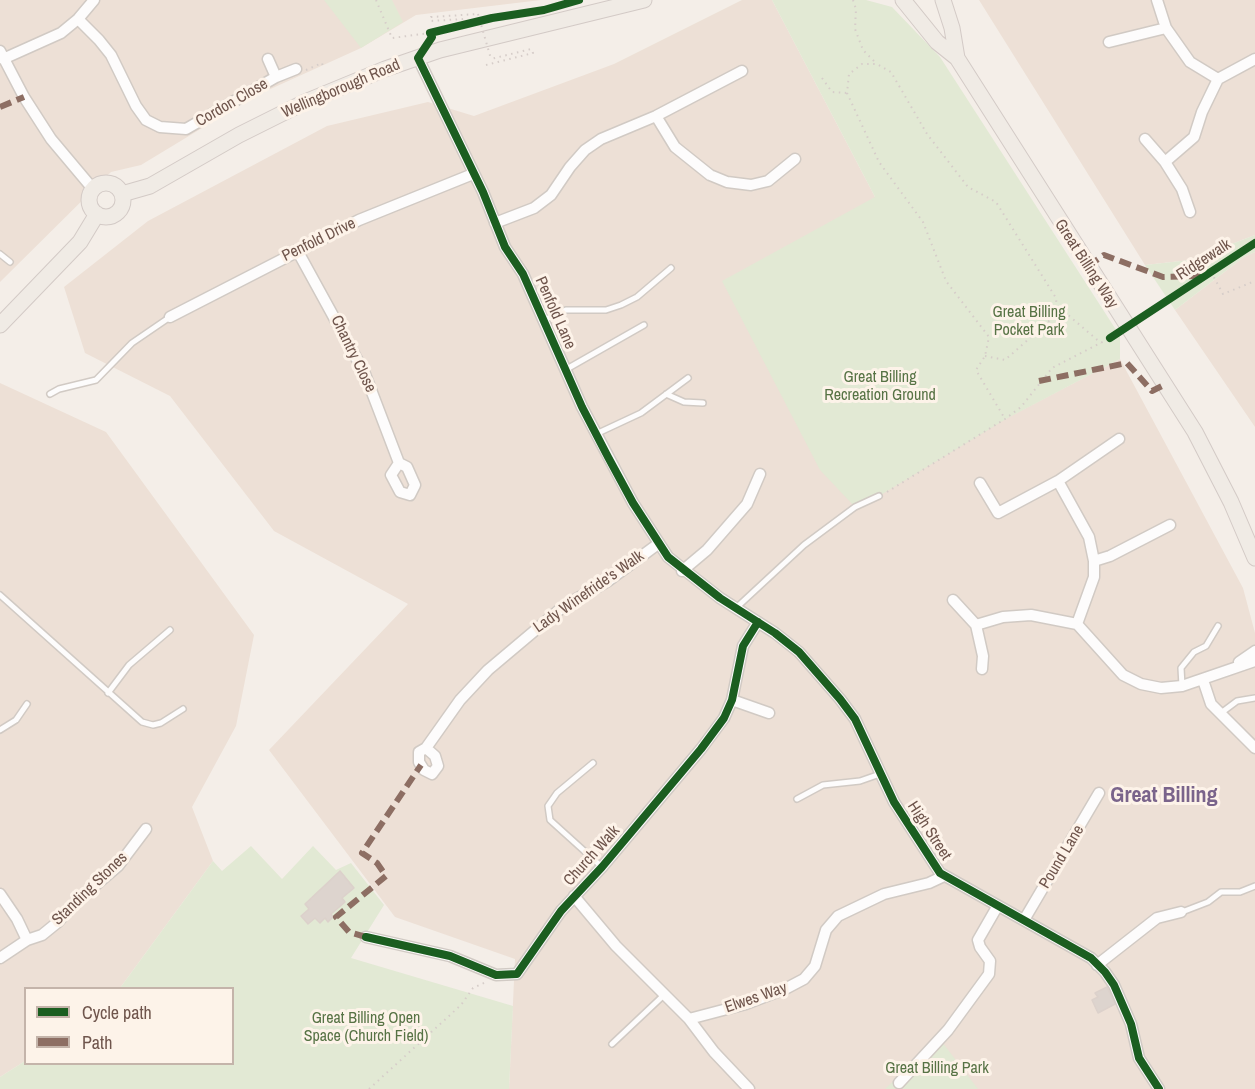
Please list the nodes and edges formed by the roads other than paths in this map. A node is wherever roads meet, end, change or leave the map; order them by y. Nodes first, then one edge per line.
1 (94, 0) edge
2 (644, 0) edge
3 (903, 0) edge
4 (943, 0) edge
5 (1157, 0) edge
6 (78, 20) junction
7 (1166, 28) junction
8 (1109, 42) dead end
9 (1, 55) edge
10 (418, 58) junction
11 (957, 58) junction
12 (268, 59) dead end
13 (1255, 59) edge
14 (296, 69) road end
15 (742, 71) dead end
16 (276, 77) junction
17 (1218, 79) junction
18 (656, 116) junction
19 (1146, 139) dead end
20 (795, 159) dead end
21 (1165, 162) junction
22 (473, 174) junction
23 (93, 189) junction
24 (122, 194) junction
25 (1190, 212) dead end
26 (97, 214) junction
27 (495, 223) junction
28 (297, 250) junction
29 (0, 254) edge
30 (10, 262) dead end
31 (671, 268) dead end
32 (170, 316) joint
33 (542, 321) junction
34 (644, 325) dead end
35 (0, 326) edge
36 (565, 370) junction
37 (688, 378) dead end
38 (51, 394) dead end
39 (666, 394) junction
40 (703, 403) dead end
41 (596, 434) junction
42 (1119, 439) dead end
43 (399, 463) dead end
44 (759, 474) dead end
45 (1058, 481) junction
46 (980, 483) dead end
47 (879, 496) road end
48 (1231, 502) junction
49 (1170, 525) dead end
50 (1255, 530) edge
51 (658, 544) junction
52 (1255, 558) edge
53 (1094, 561) junction
54 (682, 571) junction
55 (0, 595) edge
56 (953, 600) dead end
57 (736, 608) junction
58 (758, 622) junction
59 (1077, 624) junction
60 (976, 626) junction
61 (1218, 626) dead end
62 (170, 630) dead end
63 (1255, 651) edge
64 (1255, 661) edge
65 (982, 669) dead end
66 (1228, 669) junction
67 (1203, 680) junction
68 (1182, 686) junction
69 (108, 693) junction
70 (1255, 698) edge
71 (732, 700) junction
72 (27, 704) dead end
73 (183, 709) dead end
74 (770, 713) dead end
75 (1220, 714) junction
76 (0, 730) edge
77 (426, 748) dead end
78 (1255, 748) edge
79 (593, 763) dead end
80 (880, 774) junction
81 (1099, 794) dead end
82 (798, 799) dead end
83 (146, 829) dead end
84 (602, 867) junction
85 (944, 876) junction
86 (1255, 886) edge
87 (0, 894) edge
88 (574, 896) junction
89 (997, 907) junction
90 (1181, 912) joint
91 (1024, 920) junction
92 (366, 937) dead end
93 (27, 940) junction
94 (0, 958) edge
95 (1097, 965) junction
96 (665, 994) junction
97 (689, 1019) junction
98 (612, 1044) dead end
99 (899, 1083) dead end
100 (1153, 1087) edge
101 (749, 1089) edge

1 - 6 street
2 - 10 main road, Wellingborough Road
3 - 11 main road, Great Billing Way
4 - 11 main road, Great Billing Way
5 - 7 street
6 - 9 street
6 - 16 street, Cordon Close
7 - 8 street
7 - 17 street
9 - 23 street
10 - 22 street, Penfold Lane
10 - 24 main road, Wellingborough Road
11 - 48 main road, Great Billing Way
12 - 16 street
13 - 17 street
14 - 16 street, Cordon Close
15 - 18 street
17 - 21 street
18 - 20 street
18 - 27 street
19 - 21 street
21 - 25 street
22 - 27 street, Penfold Lane
22 - 28 street, Penfold Drive
23 - 24 main road
23 - 26 main road
24 - 26 main road
26 - 35 main road
27 - 33 street, Penfold Lane
28 - 32 street, Penfold Drive
28 - 43 street, Chantry Close
29 - 30 lane
31 - 33 lane
32 - 38 lane
33 - 36 street, Penfold Lane
34 - 36 lane
36 - 41 street, Penfold Lane
37 - 39 lane
39 - 40 lane
39 - 41 lane
41 - 51 street, Penfold Lane
42 - 45 street
44 - 54 street
45 - 46 street
45 - 53 street
47 - 57 lane
48 - 50 main road, Great Billing Way
48 - 52 main road, Great Billing Way
49 - 53 street
51 - 54 street, Penfold Lane
51 - 77 street, Lady Winefride's Walk
53 - 59 street
54 - 57 street, High Street
55 - 69 lane
56 - 60 street
57 - 58 street, High Street
58 - 71 street, Church Walk
58 - 80 street, High Street
59 - 60 street
59 - 68 street
60 - 65 street
61 - 68 lane
62 - 69 lane
63 - 66 street
64 - 66 street
66 - 67 street
67 - 68 street
67 - 75 street
69 - 73 lane
70 - 75 lane
71 - 74 street
71 - 84 street, Church Walk
72 - 76 lane
75 - 78 street
79 - 84 lane
80 - 82 lane
80 - 85 street, High Street
81 - 91 street, Pound Lane
83 - 93 street, Standing Stones
84 - 88 street, Church Walk
85 - 89 street, High Street
85 - 97 street, Elwes Way
86 - 90 lane
87 - 93 street
88 - 92 street, Church Walk
88 - 96 street
89 - 91 street, High Street
89 - 99 street
90 - 95 street
91 - 95 street, High Street
93 - 94 street, Standing Stones
95 - 100 street, High Street
96 - 97 street
96 - 98 lane
97 - 101 street

